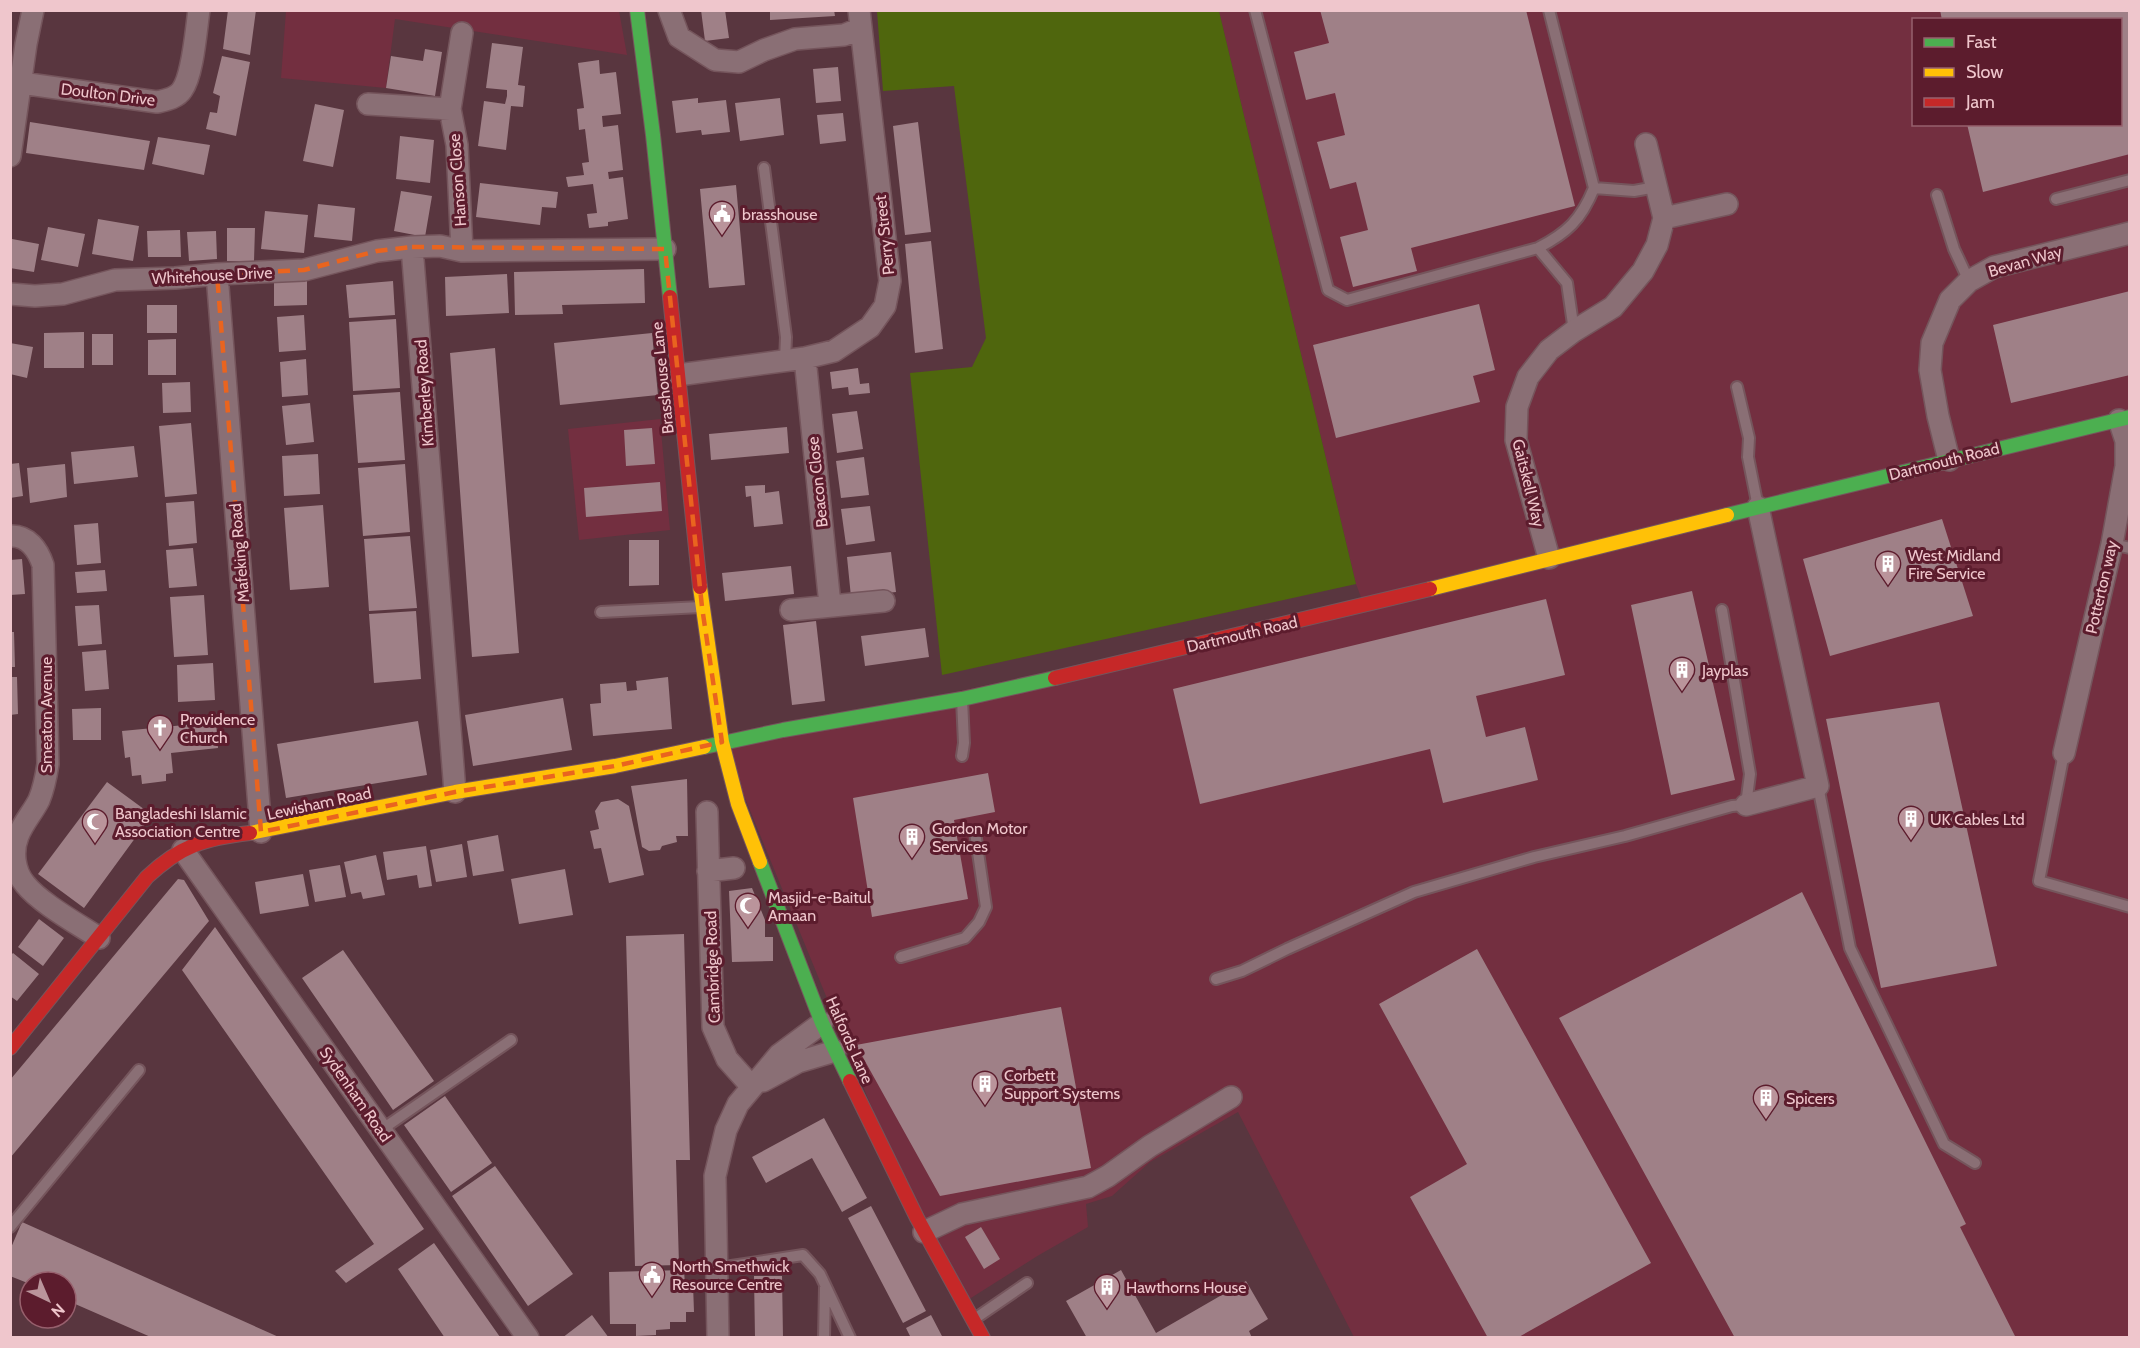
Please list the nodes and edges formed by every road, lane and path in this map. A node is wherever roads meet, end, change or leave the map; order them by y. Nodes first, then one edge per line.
1 (33, 10) edge
2 (200, 10) edge
3 (637, 10) edge
4 (669, 10) edge
5 (1255, 10) edge
6 (1549, 10) edge
7 (860, 19) edge
8 (462, 33) dead end
9 (18, 43) edge
10 (21, 83) junction
11 (368, 104) dead end
12 (450, 109) junction
13 (1646, 144) dead end
14 (10, 156) edge
15 (764, 168) dead end
16 (2130, 180) edge
17 (1594, 188) junction
18 (1656, 188) junction
19 (1936, 195) dead end
20 (2056, 199) dead end
21 (1727, 204) dead end
22 (1664, 218) junction
23 (2130, 233) edge
24 (412, 247) junction
25 (1538, 248) junction
26 (665, 249) junction
27 (462, 251) junction
28 (217, 274) junction
29 (1969, 281) junction
30 (10, 294) edge
31 (1574, 331) junction
32 (795, 360) junction
33 (678, 375) junction
34 (1737, 387) dead end
35 (2124, 418) edge
36 (1949, 460) junction
37 (1758, 507) junction
38 (10, 536) edge
39 (2121, 546) edge
40 (1549, 558) junction
41 (884, 600) dead end
42 (830, 605) junction
43 (702, 607) junction
44 (791, 610) dead end
45 (1722, 610) dead end
46 (601, 612) dead end
47 (962, 699) junction
48 (722, 742) junction
49 (2064, 753) joint
50 (962, 756) dead end
51 (1818, 786) junction
52 (455, 792) junction
53 (1746, 805) junction
54 (707, 812) dead end
55 (261, 832) junction
56 (975, 832) dead end
57 (183, 850) junction
58 (734, 868) dead end
59 (708, 871) junction
60 (2130, 907) edge
61 (99, 938) junction
62 (901, 957) dead end
63 (1216, 979) dead end
64 (822, 1023) junction
65 (511, 1040) dead end
66 (10, 1048) edge
67 (835, 1051) junction
68 (139, 1070) dead end
69 (752, 1087) junction
70 (1232, 1097) dead end
71 (381, 1130) junction
72 (1975, 1163) dead end
73 (10, 1227) edge
74 (924, 1232) junction
75 (718, 1268) junction
76 (1027, 1283) dead end
77 (825, 1284) junction
78 (973, 1321) junction
79 (528, 1338) edge
80 (718, 1338) edge
81 (824, 1338) edge
82 (850, 1338) edge
83 (982, 1338) edge

1 - 9 street
2 - 10 street, Doulton Drive
3 - 26 street, Brasshouse Lane
4 - 7 street
5 - 25 lane
6 - 17 lane
7 - 32 street, Perry Street
8 - 12 street, Hanson Close
9 - 10 street
10 - 14 street
11 - 12 street, Hanson Close
12 - 27 street, Hanson Close
13 - 18 street
15 - 32 lane
16 - 20 lane
17 - 18 lane
17 - 25 lane
18 - 22 street
19 - 29 lane
21 - 22 street
22 - 31 street, Gaitskell Way
23 - 29 street, Bevan Way
24 - 27 street
24 - 28 street, Whitehouse Drive
24 - 52 street, Kimberley Road
25 - 31 lane
26 - 27 street
26 - 33 street, Brasshouse Lane
28 - 30 street, Whitehouse Drive
28 - 55 street, Mafeking Road
29 - 36 street, Bevan Way
31 - 40 street, Gaitskell Way
32 - 33 street, Perry Street
32 - 42 street, Beacon Close
33 - 43 street, Brasshouse Lane
34 - 37 lane
35 - 36 street, Dartmouth Road
35 - 39 street, Potterton way
36 - 37 street, Dartmouth Road
37 - 40 street, Dartmouth Road
37 - 51 street
38 - 61 street, Smeaton Avenue
39 - 49 street, Potterton way
40 - 47 street, Dartmouth Road
41 - 42 street
42 - 44 street
43 - 46 lane
43 - 48 street, Brasshouse Lane
45 - 53 lane
47 - 48 street, Dartmouth Road
47 - 50 lane
48 - 52 street, Lewisham Road
48 - 64 street, Halfords Lane
49 - 60 lane
51 - 53 street
51 - 72 lane
52 - 55 street, Lewisham Road
53 - 63 lane
54 - 59 street, Cambridge Road
55 - 57 street, Lewisham Road
56 - 62 lane
57 - 61 street, Lewisham Road
57 - 71 street, Sydenham Road
58 - 59 street
59 - 69 street, Cambridge Road
61 - 66 street, Lewisham Road
64 - 67 street, Halfords Lane
64 - 69 street
65 - 71 lane
67 - 69 street
67 - 74 street, Halfords Lane
68 - 73 lane
69 - 75 street
70 - 74 street
71 - 79 street, Sydenham Road
74 - 78 street, Halfords Lane
75 - 77 lane
75 - 80 street
76 - 78 lane
77 - 81 lane
77 - 82 lane
78 - 83 street, Halfords Lane

